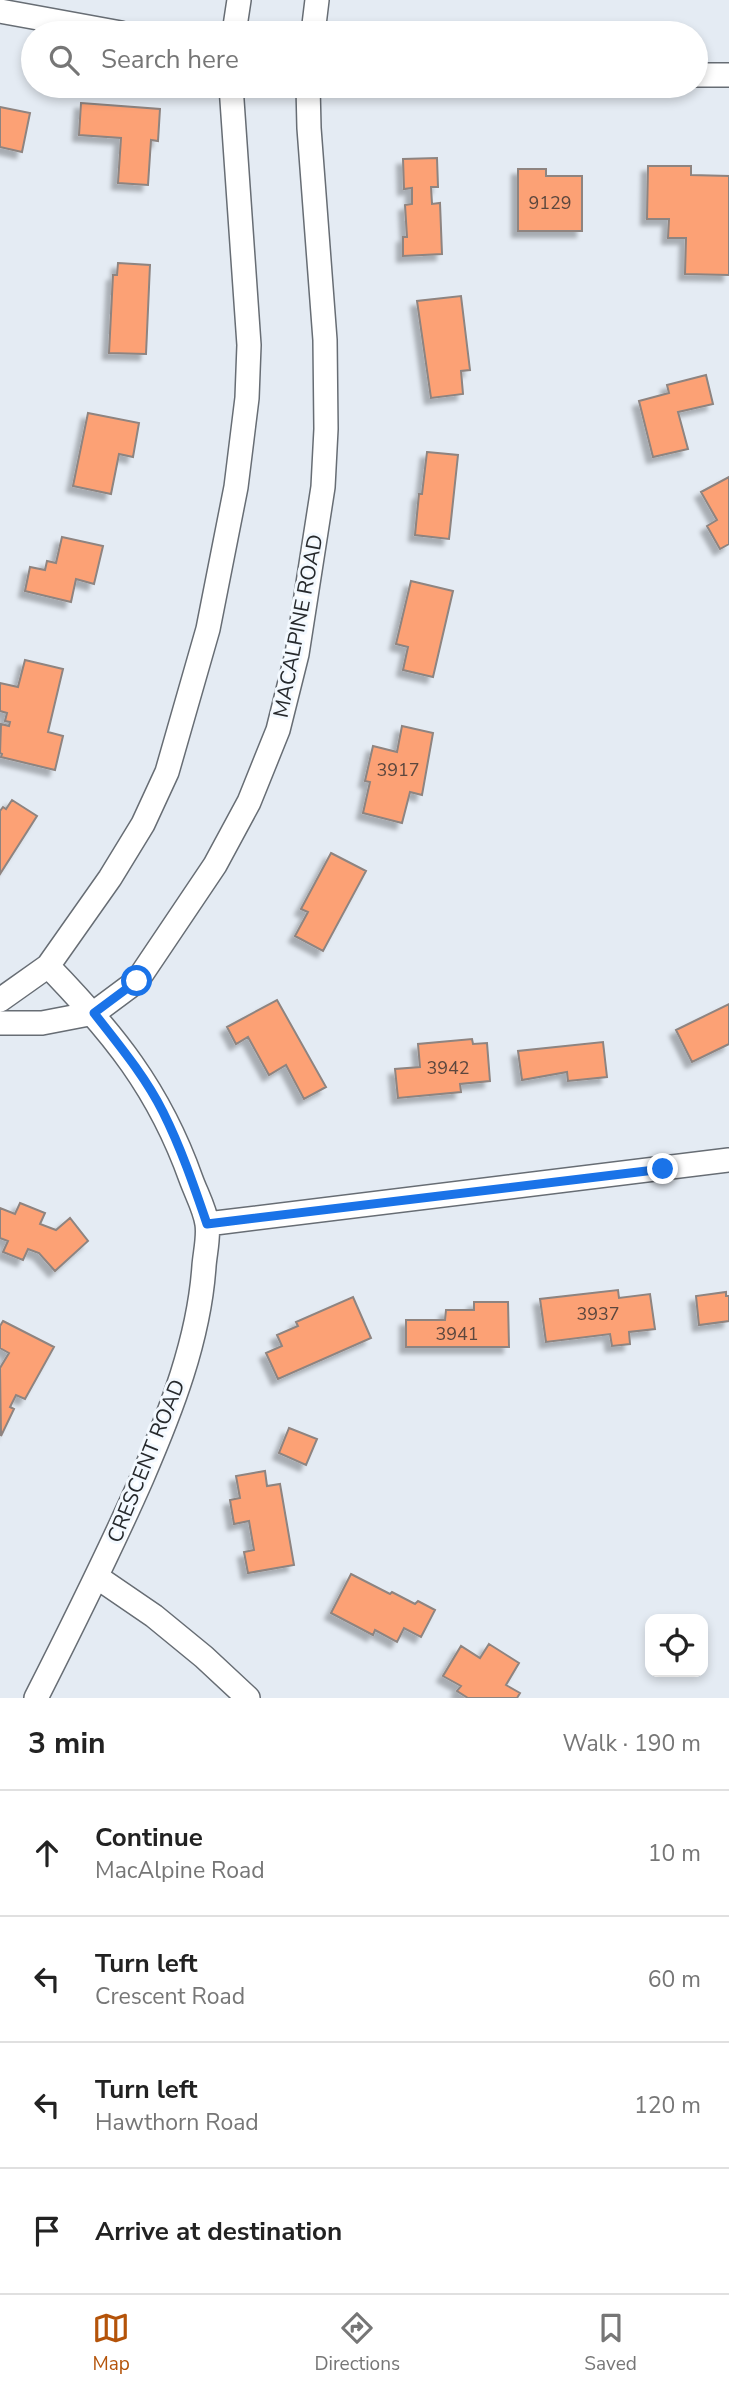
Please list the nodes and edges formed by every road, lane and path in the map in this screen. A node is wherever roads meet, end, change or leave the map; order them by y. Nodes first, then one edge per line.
1 (239, 0) edge
2 (317, 0) edge
3 (0, 11) edge
4 (55, 21) edge
5 (236, 21) edge
6 (314, 21) edge
7 (708, 75) edge
8 (729, 75) edge
9 (232, 98) edge
10 (309, 98) edge
11 (48, 966) junction
12 (0, 1000) edge
13 (94, 1013) junction
14 (0, 1023) edge
15 (729, 1160) edge
16 (207, 1224) junction
17 (97, 1577) junction
18 (36, 1698) edge
19 (248, 1698) edge

1 - 5 street
2 - 6 street
3 - 4 street
7 - 8 street
9 - 11 street
10 - 13 street, MACALPINE ROAD
11 - 12 street
11 - 13 street, CRESCENT ROAD
13 - 14 street, MACALPINE ROAD
13 - 16 street, CRESCENT ROAD
15 - 16 street
16 - 17 street, CRESCENT ROAD
17 - 18 street, CRESCENT ROAD
17 - 19 street

